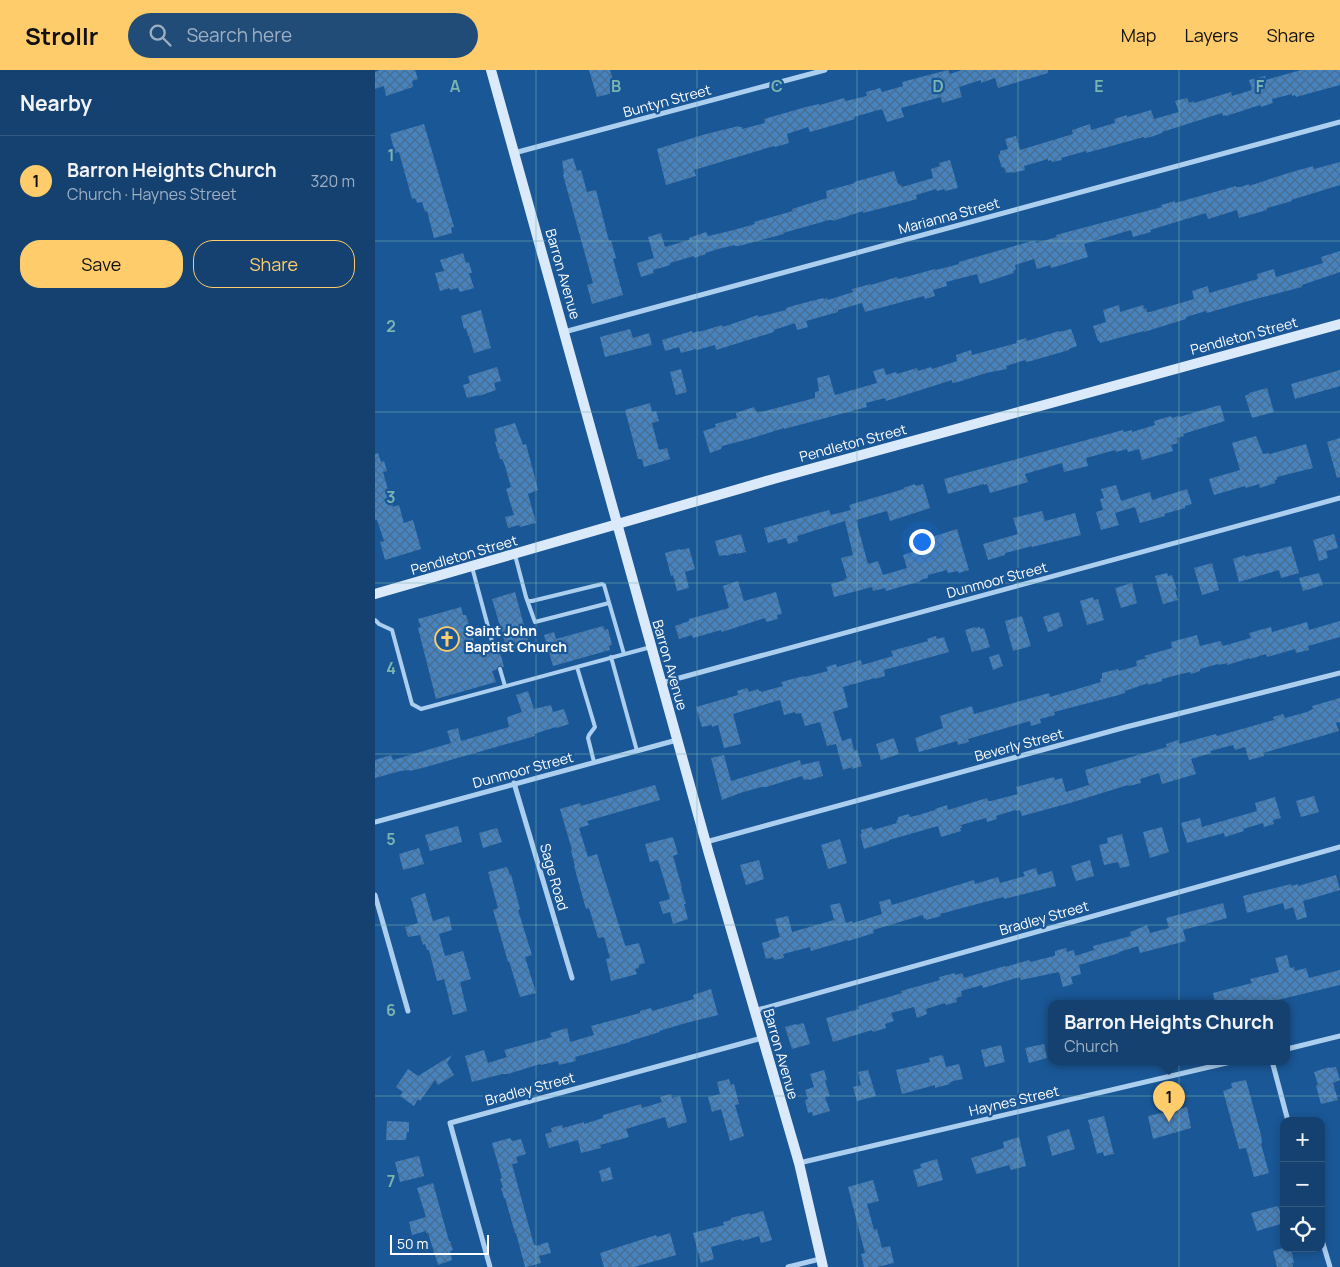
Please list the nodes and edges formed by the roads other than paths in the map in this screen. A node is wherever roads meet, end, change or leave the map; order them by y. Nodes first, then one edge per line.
1 (491, 70) edge
2 (825, 70) edge
3 (1340, 122) edge
4 (514, 153) junction
5 (1340, 324) edge
6 (565, 332) junction
7 (1340, 498) edge
8 (616, 524) junction
9 (515, 554) junction
10 (472, 567) junction
11 (375, 594) edge
12 (528, 601) junction
13 (609, 603) junction
14 (375, 620) edge
15 (493, 646) dead end
16 (651, 647) junction
17 (624, 654) junction
18 (611, 657) junction
19 (577, 667) junction
20 (499, 668) dead end
21 (1340, 673) edge
22 (661, 683) junction
23 (505, 686) junction
24 (677, 740) junction
25 (637, 751) junction
26 (594, 762) junction
27 (515, 783) junction
28 (375, 822) edge
29 (706, 842) junction
30 (1340, 847) edge
31 (375, 895) edge
32 (572, 978) dead end
33 (408, 1011) dead end
34 (754, 1011) junction
35 (1340, 1036) edge
36 (761, 1038) junction
37 (1290, 1047) edge
38 (1218, 1065) edge
39 (1273, 1065) edge
40 (1288, 1117) edge
41 (799, 1163) junction
42 (1325, 1252) edge
43 (821, 1263) edge
44 (490, 1267) edge
45 (788, 1267) edge
46 (1329, 1267) edge

1 - 4 main road, Barron Avenue
2 - 4 street, Buntyn Street
3 - 6 street, Marianna Street
4 - 6 main road, Barron Avenue
5 - 8 main road, Pendleton Street
6 - 8 main road, Barron Avenue
7 - 22 street, Dunmoor Street
8 - 9 main road, Pendleton Street
8 - 16 main road, Barron Avenue
9 - 10 main road, Pendleton Street
9 - 12 lane
10 - 11 main road, Pendleton Street
10 - 15 lane
12 - 13 lane
12 - 13 lane
13 - 17 lane
14 - 23 lane
16 - 17 lane
16 - 22 main road, Barron Avenue
17 - 18 lane
18 - 19 lane
18 - 25 lane
19 - 23 lane
19 - 26 lane
20 - 23 lane
21 - 29 street, Beverly Street
22 - 24 main road, Barron Avenue
24 - 25 street, Dunmoor Street
24 - 29 main road, Barron Avenue
25 - 26 street, Dunmoor Street
26 - 27 street, Dunmoor Street
27 - 28 street, Dunmoor Street
27 - 32 street, Sage Road
29 - 34 main road, Barron Avenue
30 - 34 street, Bradley Street
31 - 33 street
34 - 36 main road, Barron Avenue
35 - 37 street
36 - 41 main road, Barron Avenue
36 - 44 street, Bradley Street
38 - 41 street, Haynes Street
39 - 40 street
41 - 43 main road, Barron Avenue
42 - 46 street
43 - 45 street

